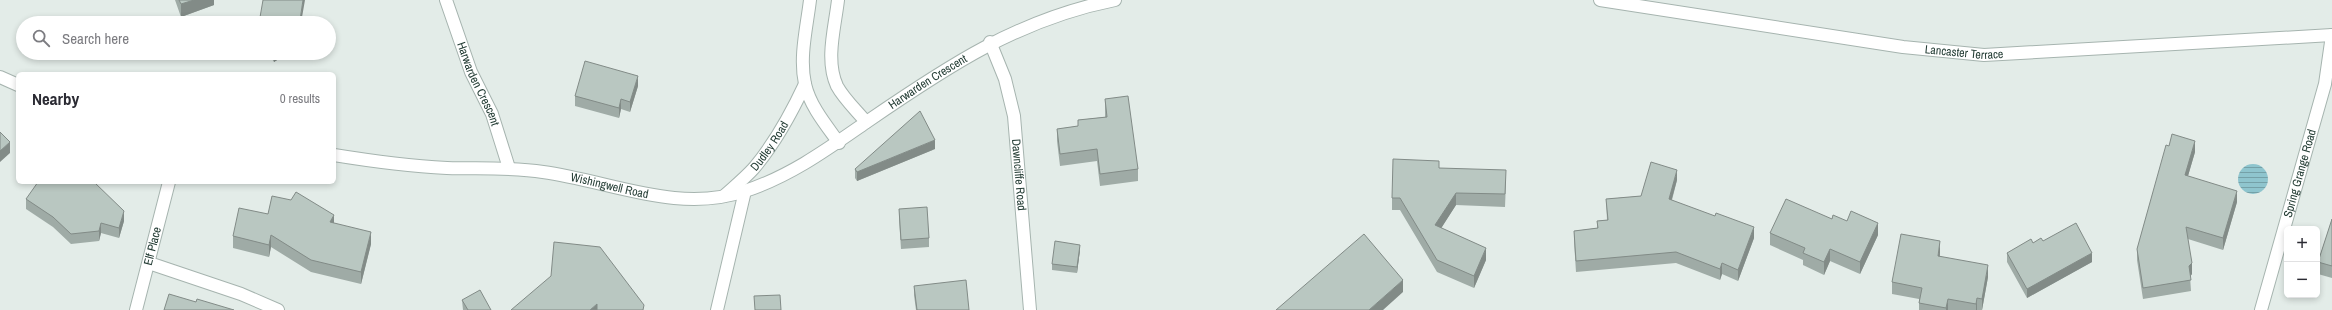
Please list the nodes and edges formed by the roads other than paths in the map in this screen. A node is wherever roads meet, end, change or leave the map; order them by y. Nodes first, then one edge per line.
1 (446, 0) edge
2 (810, 0) edge
3 (838, 0) edge
4 (1115, 0) edge
5 (1600, 0) edge
6 (2332, 35) edge
7 (990, 42) junction
8 (0, 77) edge
9 (16, 84) edge
10 (805, 84) junction
11 (866, 122) junction
12 (838, 143) junction
13 (336, 155) edge
14 (509, 168) junction
15 (169, 184) edge
16 (745, 191) junction
17 (722, 198) junction
18 (149, 263) junction
19 (136, 310) edge
20 (278, 310) edge
21 (717, 310) edge
22 (1030, 310) edge
23 (2261, 310) edge

1 - 14 street, Harwarden Crescent
2 - 10 street
3 - 11 street
4 - 7 street
5 - 6 street, Lancaster Terrace
6 - 23 street, Spring Grange Road
7 - 11 street, Harwarden Crescent
7 - 22 street, Dawncliffe Road
8 - 9 street
10 - 12 street
10 - 17 street, Dudley Road
11 - 12 street, Wishingwell Road
12 - 16 street, Wishingwell Road
13 - 14 street, Wishingwell Road
14 - 17 street, Wishingwell Road
15 - 18 street, Elf Place
16 - 17 street, Wishingwell Road
16 - 21 street
18 - 19 street, Elf Place
18 - 20 street

